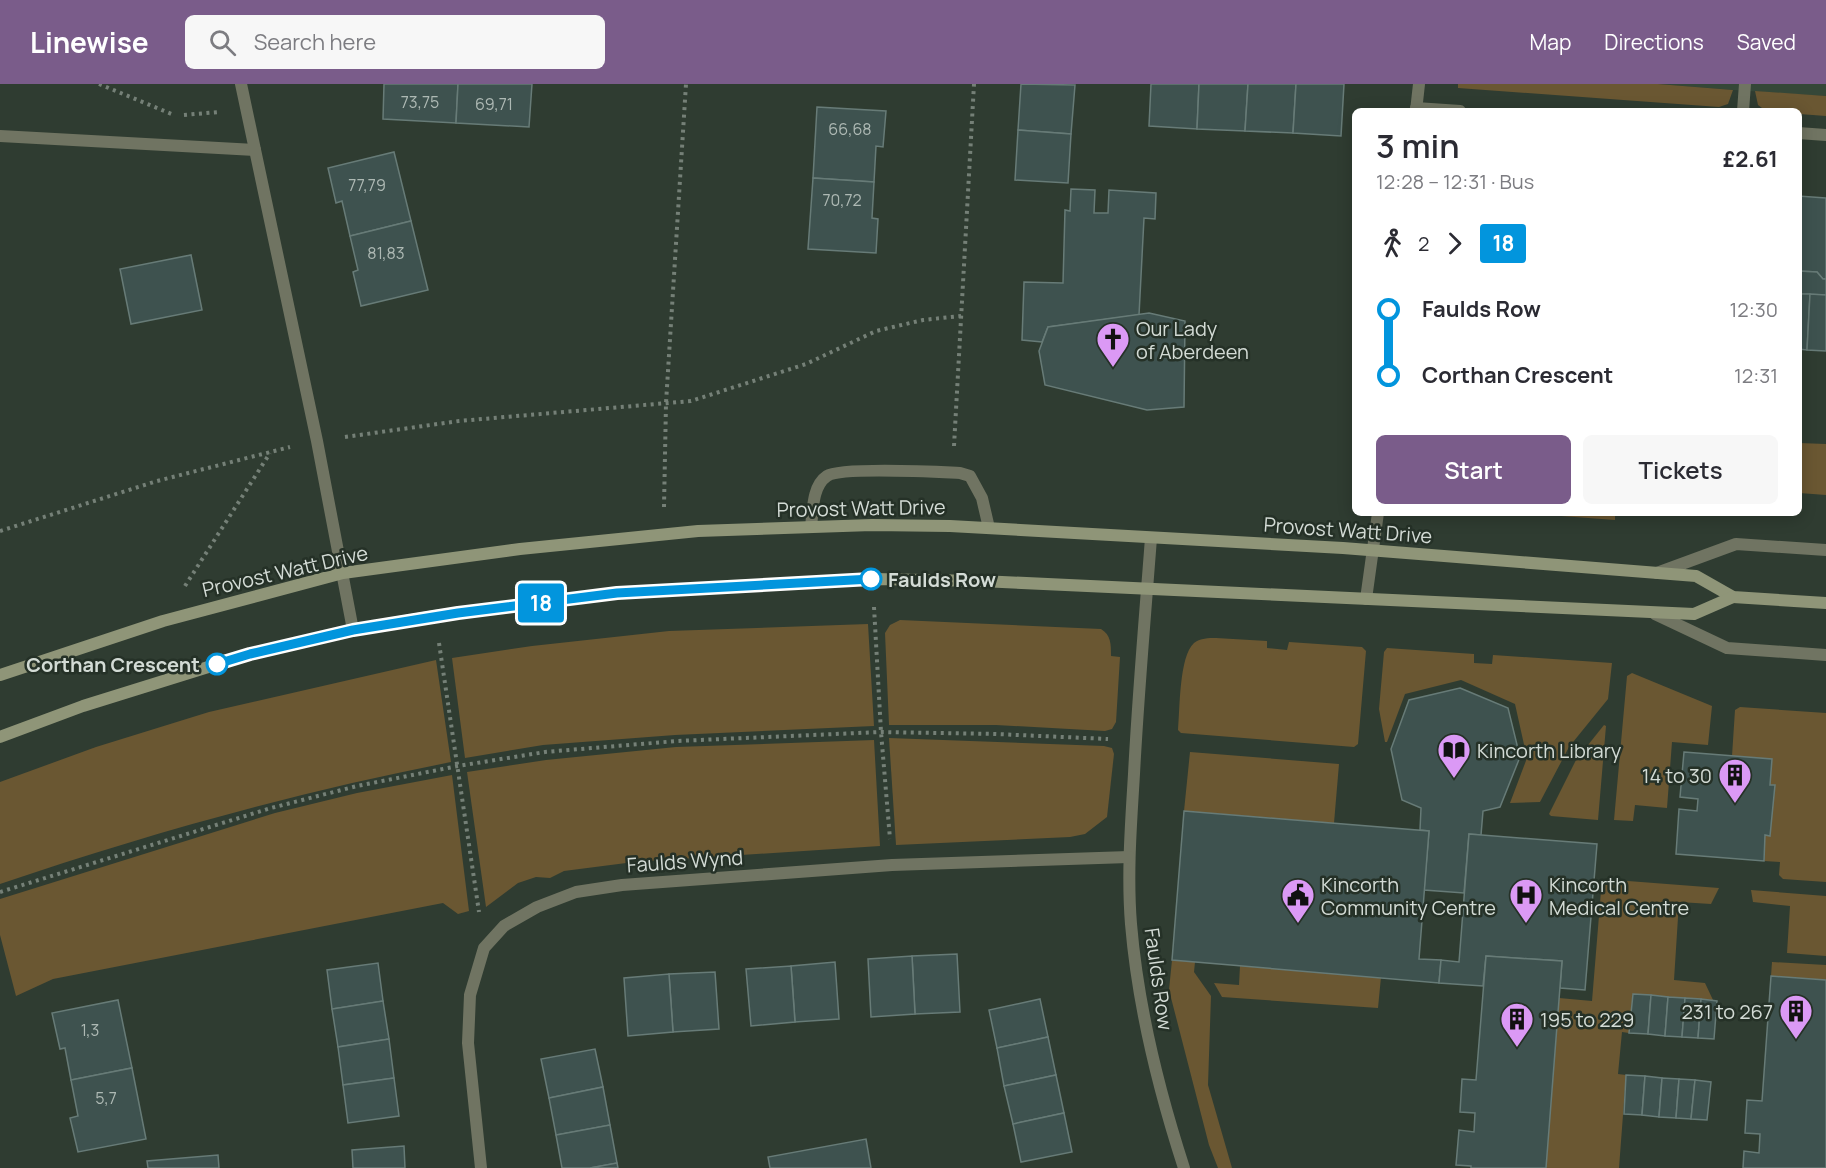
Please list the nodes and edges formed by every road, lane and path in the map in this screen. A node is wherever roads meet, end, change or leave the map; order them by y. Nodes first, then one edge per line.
1 (99, 84) edge
2 (241, 84) edge
3 (686, 84) edge
4 (974, 84) edge
5 (1419, 84) edge
6 (1745, 84) edge
7 (1416, 108) edge
8 (1743, 108) edge
9 (246, 109) junction
10 (1802, 133) edge
11 (1826, 135) edge
12 (0, 136) edge
13 (255, 150) junction
14 (962, 316) junction
15 (666, 403) junction
16 (317, 441) junction
17 (270, 452) junction
18 (953, 472) junction
19 (1378, 516) edge
20 (811, 527) junction
21 (989, 528) junction
22 (0, 531) edge
23 (663, 535) junction
24 (1150, 538) junction
25 (1826, 550) edge
26 (1373, 551) junction
27 (343, 573) junction
28 (1657, 573) junction
29 (873, 579) junction
30 (1147, 588) junction
31 (1732, 597) junction
32 (1366, 598) junction
33 (1826, 603) edge
34 (1655, 614) junction
35 (435, 616) junction
36 (163, 621) junction
37 (353, 630) junction
38 (1826, 654) edge
39 (0, 675) edge
40 (881, 732) junction
41 (0, 737) edge
42 (1136, 740) junction
43 (458, 766) junction
44 (1129, 857) junction
45 (892, 866) junction
46 (0, 892) edge
47 (484, 948) junction
48 (481, 1168) edge
49 (1185, 1168) edge

1 - 9 path
2 - 9 street
3 - 15 path
4 - 14 path
5 - 7 street
6 - 8 street
9 - 13 street
10 - 11 street
12 - 13 street
13 - 16 street
14 - 15 path
14 - 18 path
15 - 16 path
15 - 23 path
16 - 17 path
16 - 27 street
17 - 22 path
17 - 36 path
18 - 20 street
18 - 21 street
19 - 26 street
20 - 21 street, Provost Watt Drive
20 - 23 street, Provost Watt Drive
21 - 24 street, Provost Watt Drive
23 - 27 street, Provost Watt Drive
24 - 26 street, Provost Watt Drive
24 - 30 street, Faulds Row
25 - 28 street
26 - 28 street, Provost Watt Drive
26 - 32 street
27 - 36 street, Provost Watt Drive
27 - 37 street
28 - 31 street, Provost Watt Drive
29 - 30 street, Provost Watt Drive
29 - 35 street, Provost Watt Drive
29 - 40 path
30 - 32 street, Provost Watt Drive
30 - 42 street, Faulds Row
31 - 33 street, Provost Watt Drive
31 - 34 street, Provost Watt Drive
32 - 34 street, Provost Watt Drive
34 - 38 street
35 - 37 street, Provost Watt Drive
35 - 43 path
36 - 39 street, Provost Watt Drive
37 - 41 street, Provost Watt Drive
40 - 42 path
40 - 43 path
40 - 45 path
42 - 44 street, Faulds Row
43 - 46 path
43 - 47 path
44 - 45 street, Faulds Wynd
44 - 49 street, Faulds Row
45 - 47 street, Faulds Wynd
47 - 48 street, Faulds Wynd

